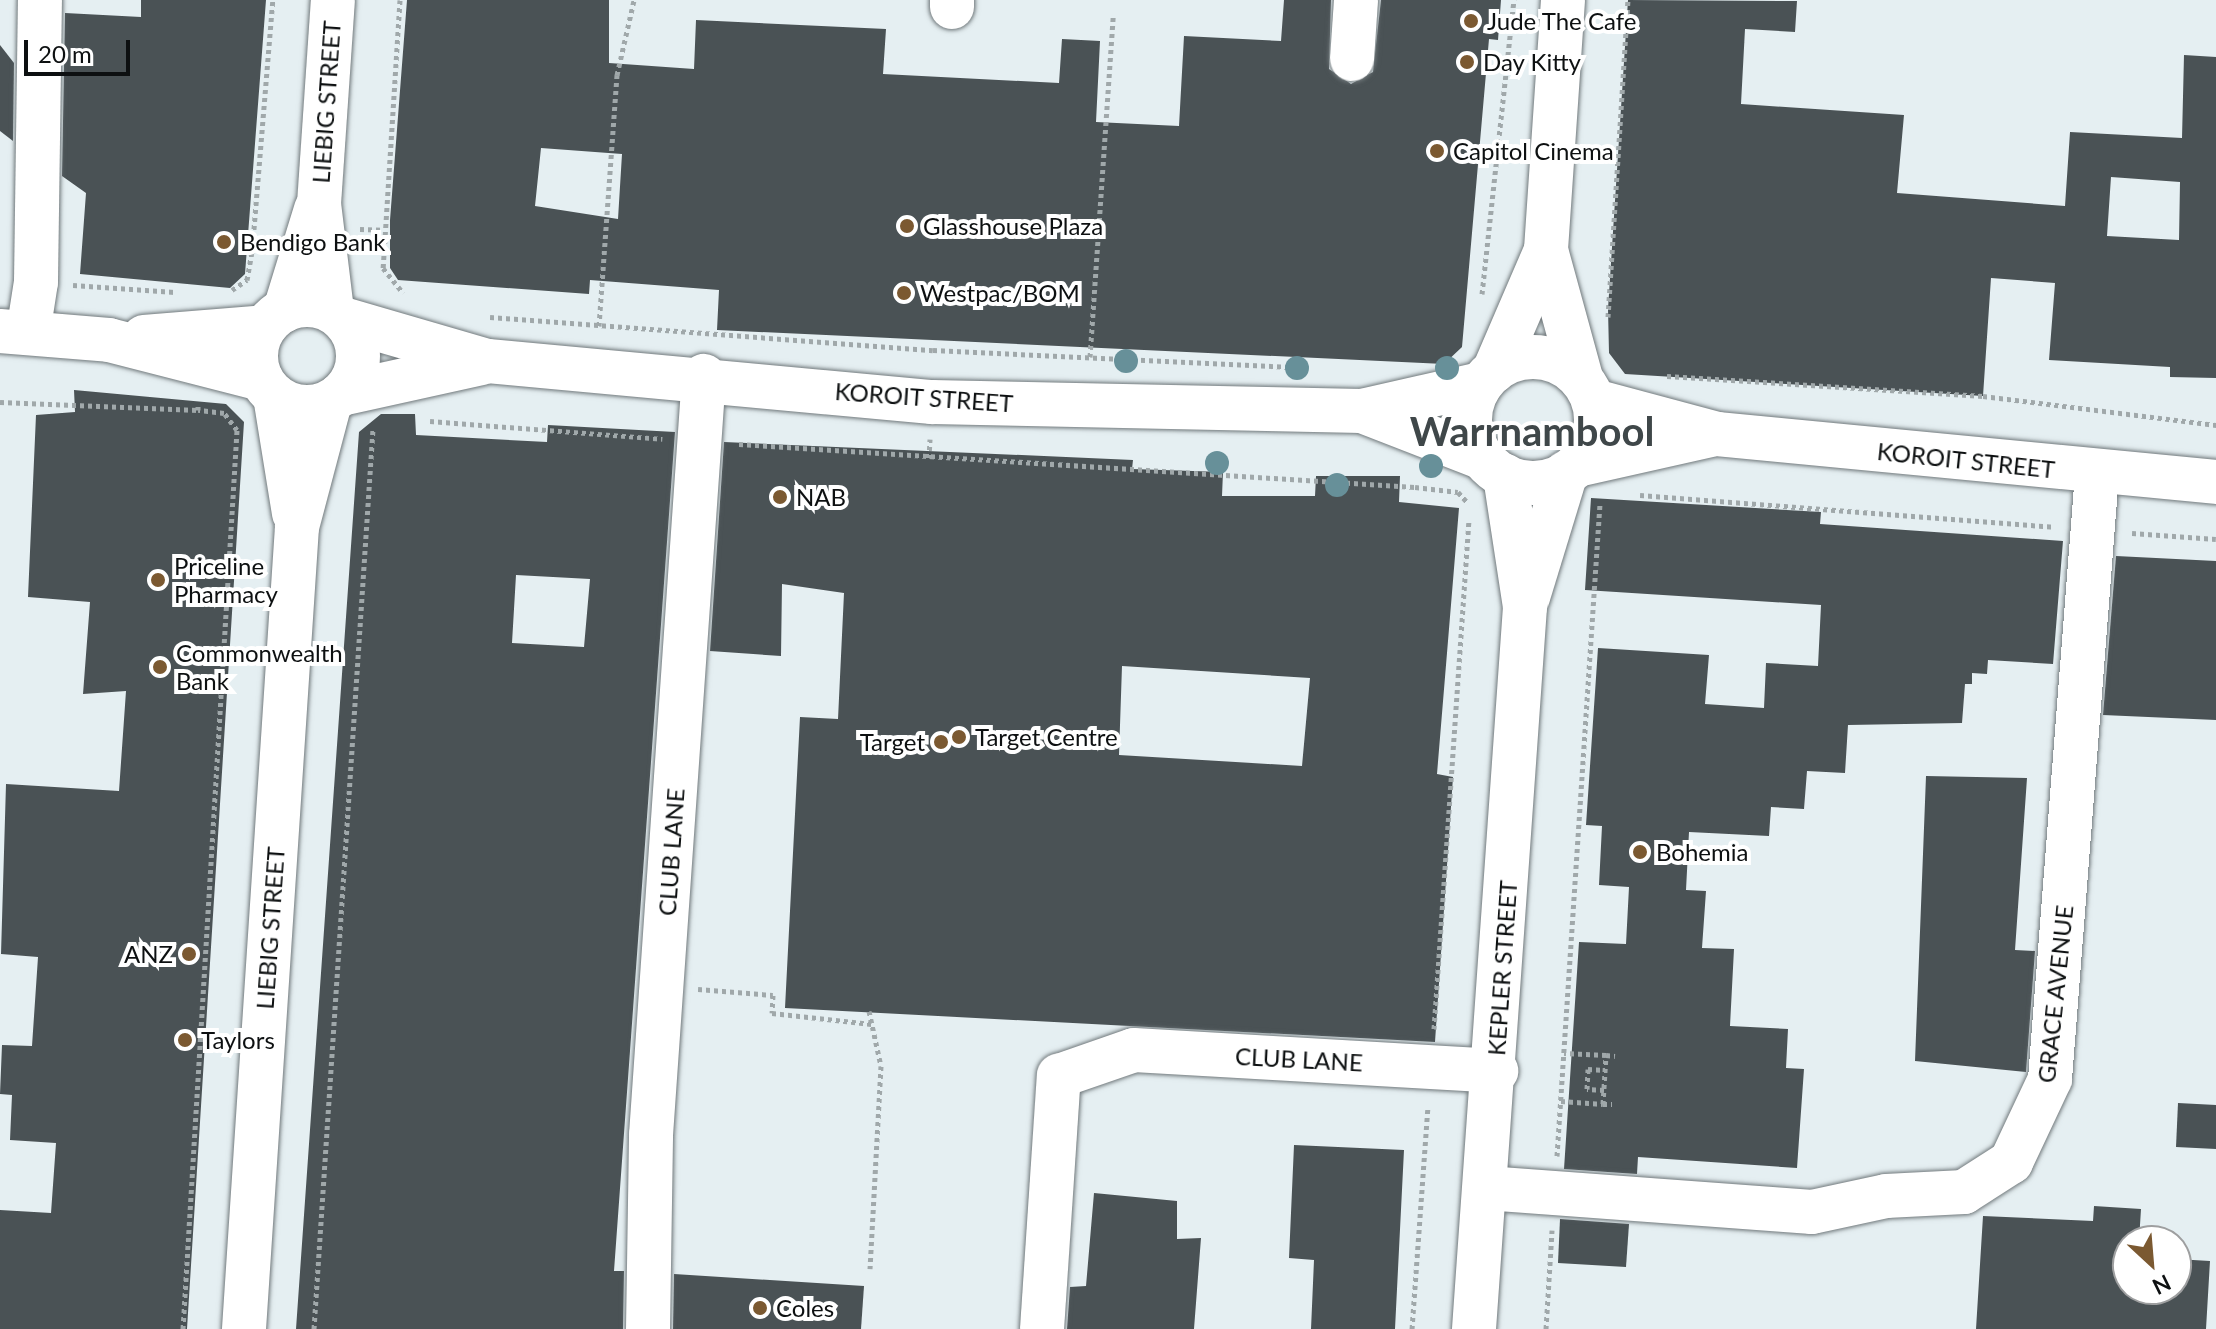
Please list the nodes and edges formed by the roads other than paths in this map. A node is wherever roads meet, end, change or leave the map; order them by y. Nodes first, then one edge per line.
1 (40, 0) edge
2 (333, 0) edge
3 (1356, 0) edge
4 (1563, 0) edge
5 (1352, 59) dead end
6 (319, 204) junction
7 (1546, 250) junction
8 (337, 315) junction
9 (275, 318) junction
10 (202, 330) junction
11 (14, 332) edge
12 (488, 361) junction
13 (704, 376) junction
14 (1487, 378) junction
15 (268, 387) junction
16 (1587, 390) junction
17 (336, 398) junction
18 (1362, 411) junction
19 (1646, 432) junction
20 (1494, 467) junction
21 (2097, 474) junction
22 (1582, 478) junction
23 (2216, 482) edge
24 (297, 527) junction
25 (1525, 607) junction
26 (1496, 1071) junction
27 (1486, 1188) junction
28 (244, 1329) edge
29 (648, 1329) edge
30 (1042, 1329) edge
31 (1474, 1329) edge

1 - 11 street
2 - 6 street, LIEBIG STREET
3 - 5 street
4 - 7 street
6 - 8 street, LIEBIG STREET
6 - 9 street, LIEBIG STREET
7 - 14 street
7 - 16 street
8 - 9 street
8 - 12 street, KOROIT STREET
8 - 17 street
9 - 10 street
9 - 15 street
10 - 11 street
10 - 15 street
12 - 13 street, KOROIT STREET
12 - 17 street, KOROIT STREET
13 - 18 street, KOROIT STREET
13 - 29 street, CLUB LANE
14 - 16 street
14 - 18 street, KOROIT STREET
14 - 20 street
15 - 17 street
15 - 24 street, LIEBIG STREET
16 - 19 street, KOROIT STREET
16 - 22 street
17 - 24 street, LIEBIG STREET
18 - 20 street, KOROIT STREET
19 - 21 street, KOROIT STREET
19 - 22 street, KOROIT STREET
20 - 22 street
20 - 25 street, KEPLER STREET
21 - 23 street, KOROIT STREET
21 - 27 street, GRACE AVENUE
22 - 25 street, KEPLER STREET
24 - 28 street, LIEBIG STREET
25 - 26 street, KEPLER STREET
26 - 27 street, KEPLER STREET
26 - 30 street, CLUB LANE
27 - 31 street, KEPLER STREET

